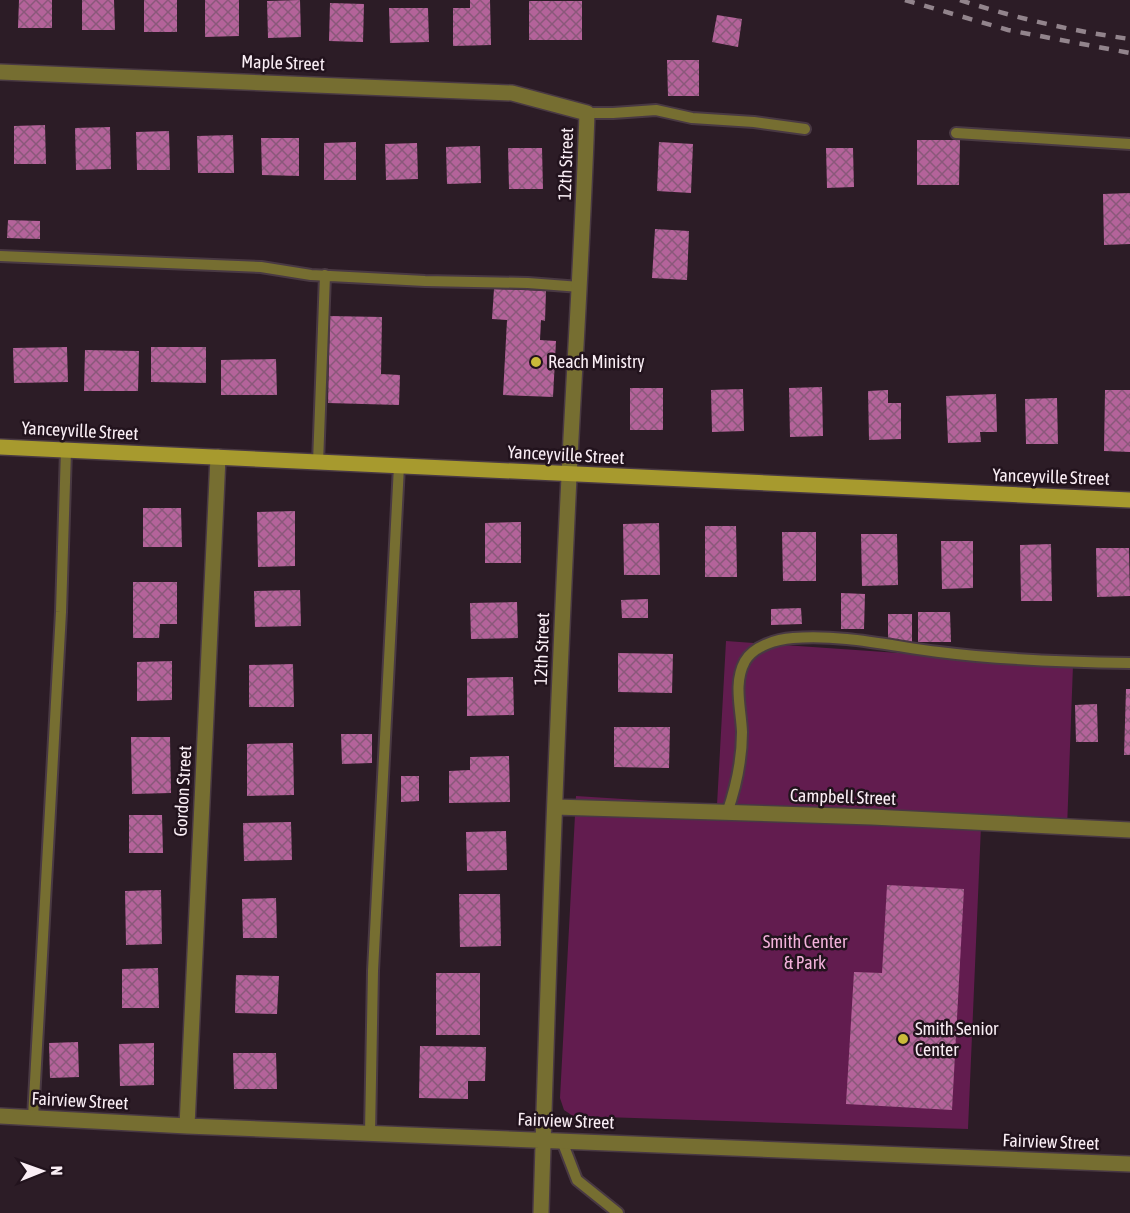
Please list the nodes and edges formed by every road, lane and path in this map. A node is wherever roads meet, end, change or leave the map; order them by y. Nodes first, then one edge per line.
1 (0, 72) edge
2 (563, 105) joint
3 (587, 112) junction
4 (805, 129) dead end
5 (956, 133) dead end
6 (1130, 144) edge
7 (0, 256) edge
8 (325, 275) junction
9 (580, 287) junction
10 (0, 447) edge
11 (66, 450) junction
12 (218, 457) junction
13 (318, 463) junction
14 (399, 466) junction
15 (569, 474) junction
16 (1130, 500) edge
17 (1130, 663) edge
18 (555, 807) junction
19 (727, 813) junction
20 (1130, 830) edge
21 (0, 1116) edge
22 (33, 1118) junction
23 (187, 1126) junction
24 (370, 1133) junction
25 (543, 1140) junction
26 (562, 1141) junction
27 (1130, 1164) edge
28 (541, 1213) edge
29 (618, 1213) edge

1 - 2 street, Maple Street
2 - 3 street, 12th Street
3 - 4 lane
3 - 9 street, 12th Street
5 - 6 lane
7 - 8 lane
8 - 9 lane
8 - 13 lane
9 - 15 street, 12th Street
10 - 11 main road, Yanceyville Street
11 - 12 main road, Yanceyville Street
11 - 22 lane
12 - 13 main road, Yanceyville Street
12 - 23 street, Gordon Street
13 - 14 main road, Yanceyville Street
14 - 15 main road, Yanceyville Street
14 - 24 lane
15 - 16 main road, Yanceyville Street
15 - 18 street, 12th Street
17 - 19 lane
18 - 19 street, Campbell Street
18 - 25 street, 12th Street
19 - 20 street, Campbell Street
21 - 22 street, Fairview Street
22 - 23 street, Fairview Street
23 - 24 street, Fairview Street
24 - 25 street, Fairview Street
25 - 26 street, Fairview Street
25 - 28 street, 12th Street
26 - 27 street, Fairview Street
26 - 29 lane

